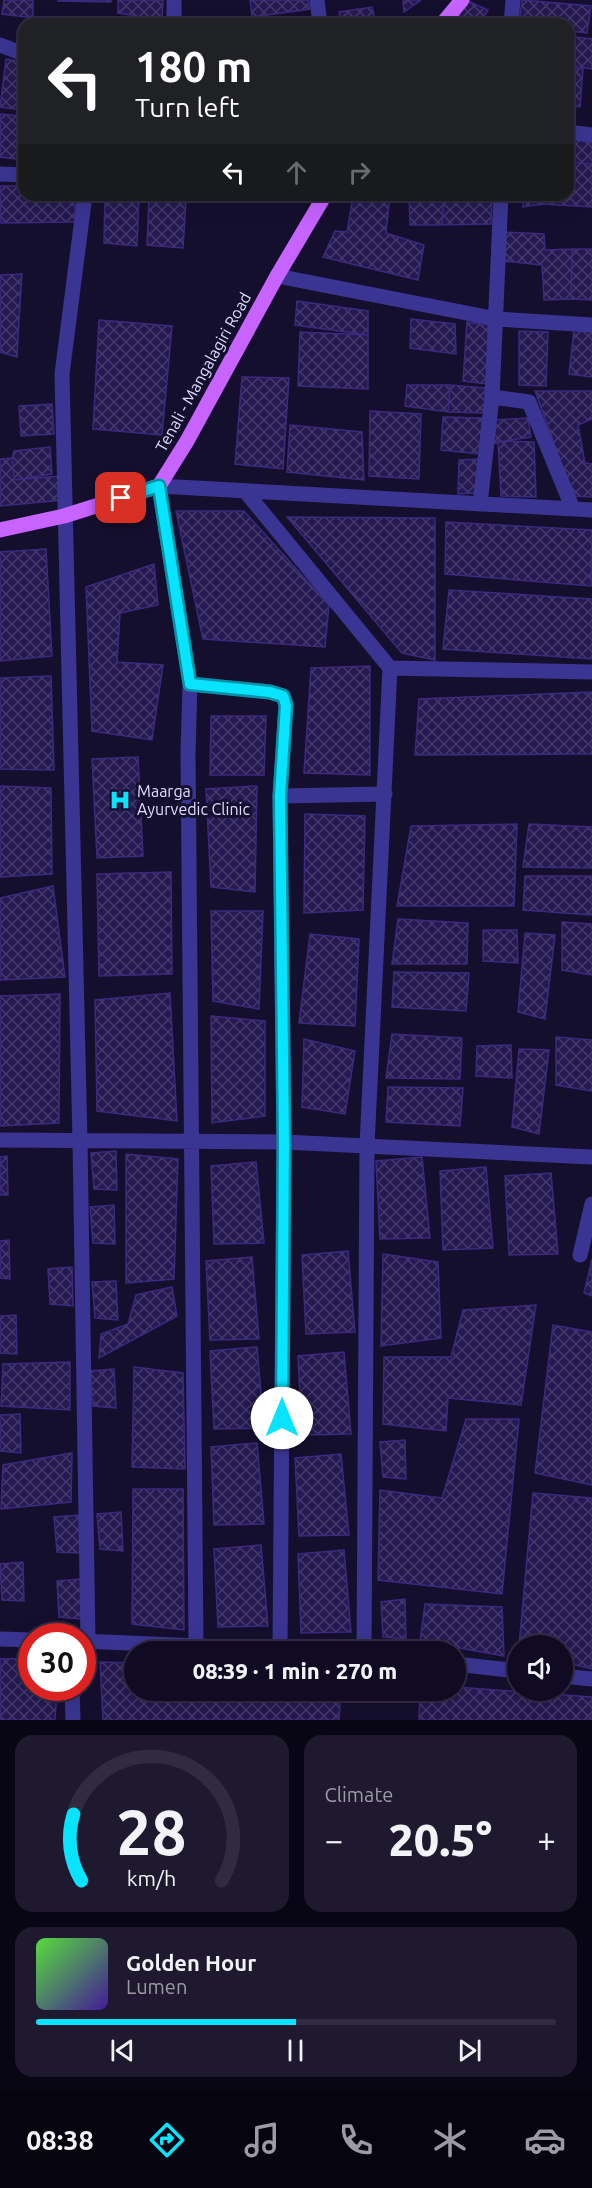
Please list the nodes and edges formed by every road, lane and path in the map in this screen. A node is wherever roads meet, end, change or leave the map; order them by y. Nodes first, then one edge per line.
1 (174, 0) edge
2 (317, 0) edge
3 (462, 0) edge
4 (513, 0) edge
5 (174, 18) edge
6 (319, 18) edge
7 (447, 18) edge
8 (512, 18) edge
9 (0, 45) edge
10 (18, 52) edge
11 (574, 133) edge
12 (592, 135) edge
13 (0, 174) edge
14 (18, 175) edge
15 (84, 201) edge
16 (321, 201) edge
17 (501, 201) edge
18 (277, 276) junction
19 (497, 319) junction
20 (592, 325) edge
21 (492, 397) junction
22 (159, 486) junction
23 (245, 491) junction
24 (480, 504) junction
25 (573, 509) junction
26 (592, 510) edge
27 (64, 516) junction
28 (0, 530) edge
29 (390, 668) junction
30 (592, 672) edge
31 (190, 684) junction
32 (385, 794) junction
33 (280, 796) junction
34 (0, 1140) edge
35 (80, 1141) junction
36 (194, 1142) junction
37 (284, 1142) junction
38 (367, 1146) junction
39 (592, 1158) edge
40 (592, 1204) edge
41 (580, 1255) dead end
42 (85, 1623) edge
43 (0, 1639) edge
44 (18, 1640) edge
45 (96, 1641) edge
46 (196, 1641) edge
47 (280, 1641) edge
48 (364, 1641) edge
49 (124, 1642) edge
50 (466, 1665) edge
51 (507, 1670) edge
52 (573, 1677) edge
53 (592, 1679) edge
54 (72, 1701) edge
55 (73, 1720) edge

1 - 5 street
2 - 6 street
3 - 7 main road
4 - 8 street
9 - 10 street
11 - 12 street
13 - 14 street
15 - 27 street
16 - 18 main road, Tenali - Mangalagiri Road
17 - 19 street
18 - 19 street
18 - 22 main road, Tenali - Mangalagiri Road
19 - 20 street
19 - 21 street
21 - 24 street
21 - 25 street
22 - 23 street
22 - 27 main road
22 - 31 street
23 - 24 street
23 - 29 street
24 - 25 street
25 - 26 street
27 - 28 main road
27 - 35 street
29 - 30 street
29 - 32 street
31 - 33 street
31 - 36 street
32 - 33 street
32 - 38 street
33 - 37 street
34 - 35 street
35 - 36 street
35 - 42 street
36 - 37 street
36 - 46 street
37 - 38 street
37 - 47 street
38 - 39 street
38 - 48 street
40 - 41 street
43 - 44 street
45 - 49 street
50 - 51 street
52 - 53 street
54 - 55 street

